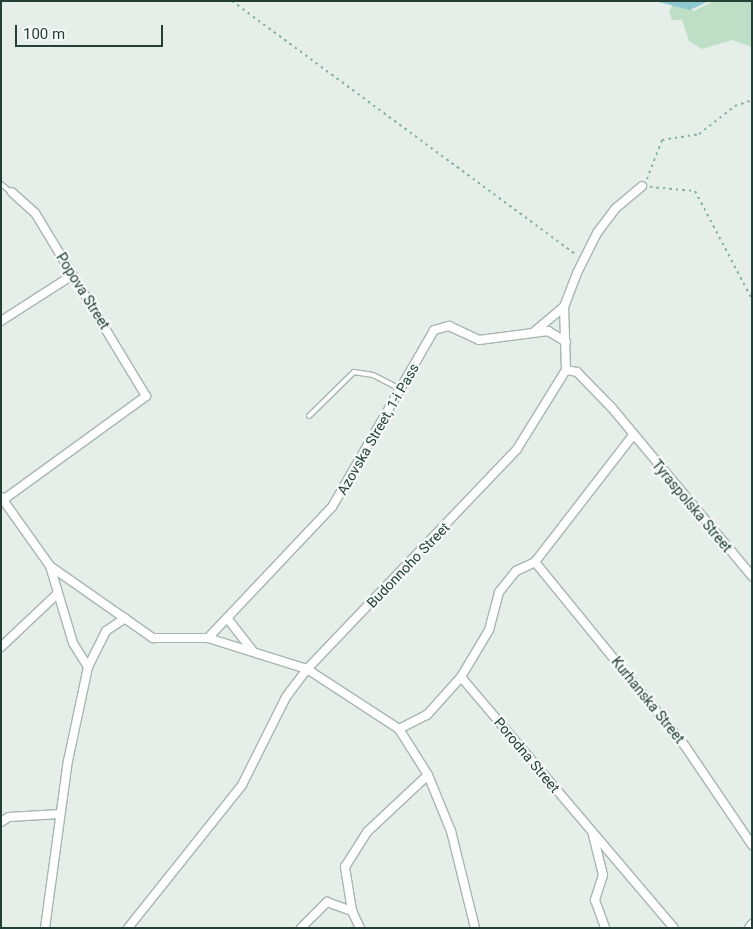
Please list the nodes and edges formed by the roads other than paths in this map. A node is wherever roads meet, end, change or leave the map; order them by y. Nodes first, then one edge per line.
1 (1, 184) edge
2 (642, 186) road end
3 (12, 192) joint
4 (71, 276) junction
5 (564, 307) junction
6 (1, 321) edge
7 (535, 330) junction
8 (566, 342) junction
9 (566, 370) junction
10 (401, 390) junction
11 (309, 416) dead end
12 (633, 435) junction
13 (2, 499) edge
14 (535, 562) junction
15 (50, 566) junction
16 (752, 576) edge
17 (57, 594) junction
18 (125, 618) junction
19 (227, 618) junction
20 (208, 638) junction
21 (1, 647) edge
22 (252, 650) junction
23 (88, 667) junction
24 (307, 669) junction
25 (461, 677) junction
26 (399, 729) junction
27 (428, 775) junction
28 (60, 814) junction
29 (1, 822) edge
30 (593, 833) junction
31 (752, 846) edge
32 (352, 911) junction
33 (752, 924) edge
34 (45, 928) edge
35 (128, 928) edge
36 (301, 928) edge
37 (360, 928) edge
38 (475, 928) edge
39 (605, 928) edge
40 (674, 928) edge
41 (749, 928) edge

1 - 3 lane
2 - 5 street
3 - 4 street, Popova Street
4 - 6 street
4 - 13 street, Popova Street
5 - 7 street
5 - 8 street
7 - 8 street
7 - 10 street, Azovska Street, 1-i Pass
8 - 9 street
9 - 12 street, Tyraspolska Street
9 - 24 street, Budonnoho Street
10 - 11 lane
10 - 19 street, Azovska Street, 1-i Pass
12 - 14 street
12 - 16 street, Tyraspolska Street
13 - 15 street
14 - 25 street
14 - 31 street, Kurhanska Street
15 - 17 street
15 - 18 street
17 - 21 street
17 - 23 street
18 - 20 street
18 - 23 street
19 - 20 street, Azovska Street, 1-i Pass
19 - 22 street
20 - 22 street
22 - 24 street
23 - 28 street
24 - 26 street
24 - 35 street, Budonnoho Street
25 - 26 street
25 - 30 street, Porodna Street
26 - 27 street
27 - 32 street
27 - 38 street
28 - 29 street
28 - 34 street
30 - 39 street, Porodna Street
30 - 40 street, Porodna Street
32 - 36 street
32 - 37 street
33 - 41 street

